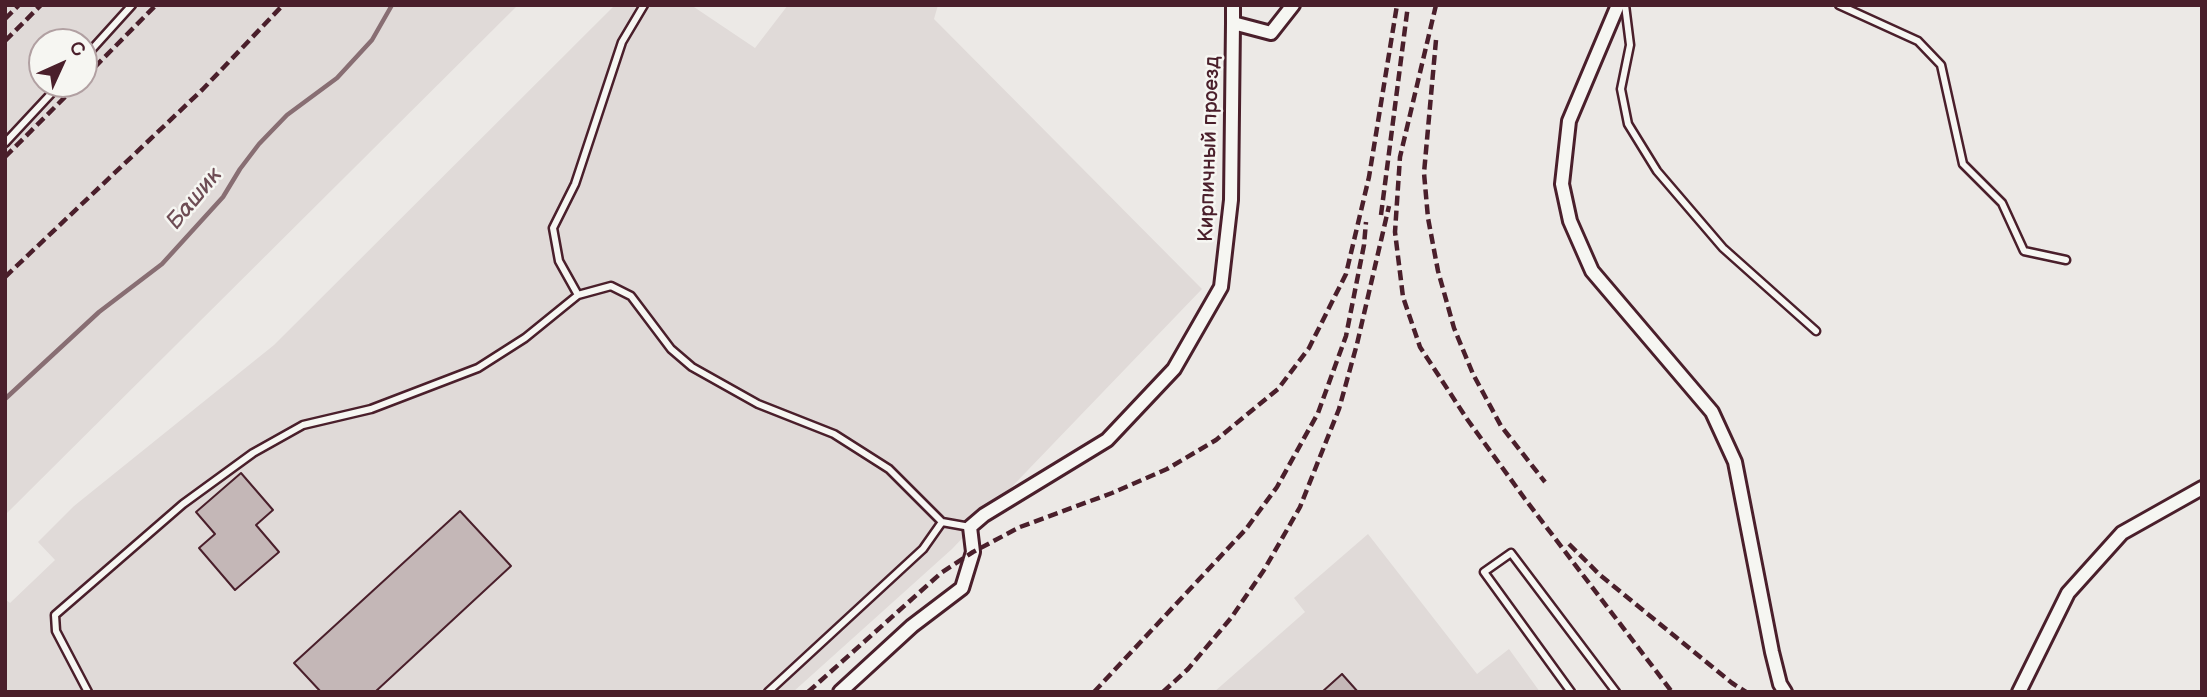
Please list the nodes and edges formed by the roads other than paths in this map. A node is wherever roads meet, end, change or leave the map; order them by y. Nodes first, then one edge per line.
1 (132, 5) edge
2 (644, 5) edge
3 (1233, 5) edge
4 (1293, 5) edge
5 (1618, 5) edge
6 (1625, 5) edge
7 (1839, 5) edge
8 (1233, 23) junction
9 (98, 43) edge
10 (47, 98) edge
11 (5, 143) edge
12 (2066, 260) dead end
13 (578, 295) junction
14 (1816, 331) dead end
15 (2202, 488) edge
16 (942, 522) junction
17 (970, 527) junction
18 (88, 692) edge
19 (768, 692) edge
20 (840, 692) edge
21 (1571, 692) edge
22 (1616, 692) edge
23 (1786, 692) edge
24 (2019, 692) edge

1 - 9 lane
2 - 13 lane
3 - 8 street, Кирпичный проезд
4 - 8 street
5 - 23 street
6 - 14 lane
7 - 12 lane
8 - 17 street, Кирпичный проезд
10 - 11 lane
13 - 16 lane
13 - 18 lane
15 - 24 street
16 - 17 lane
16 - 19 lane
17 - 20 street
21 - 22 lane

